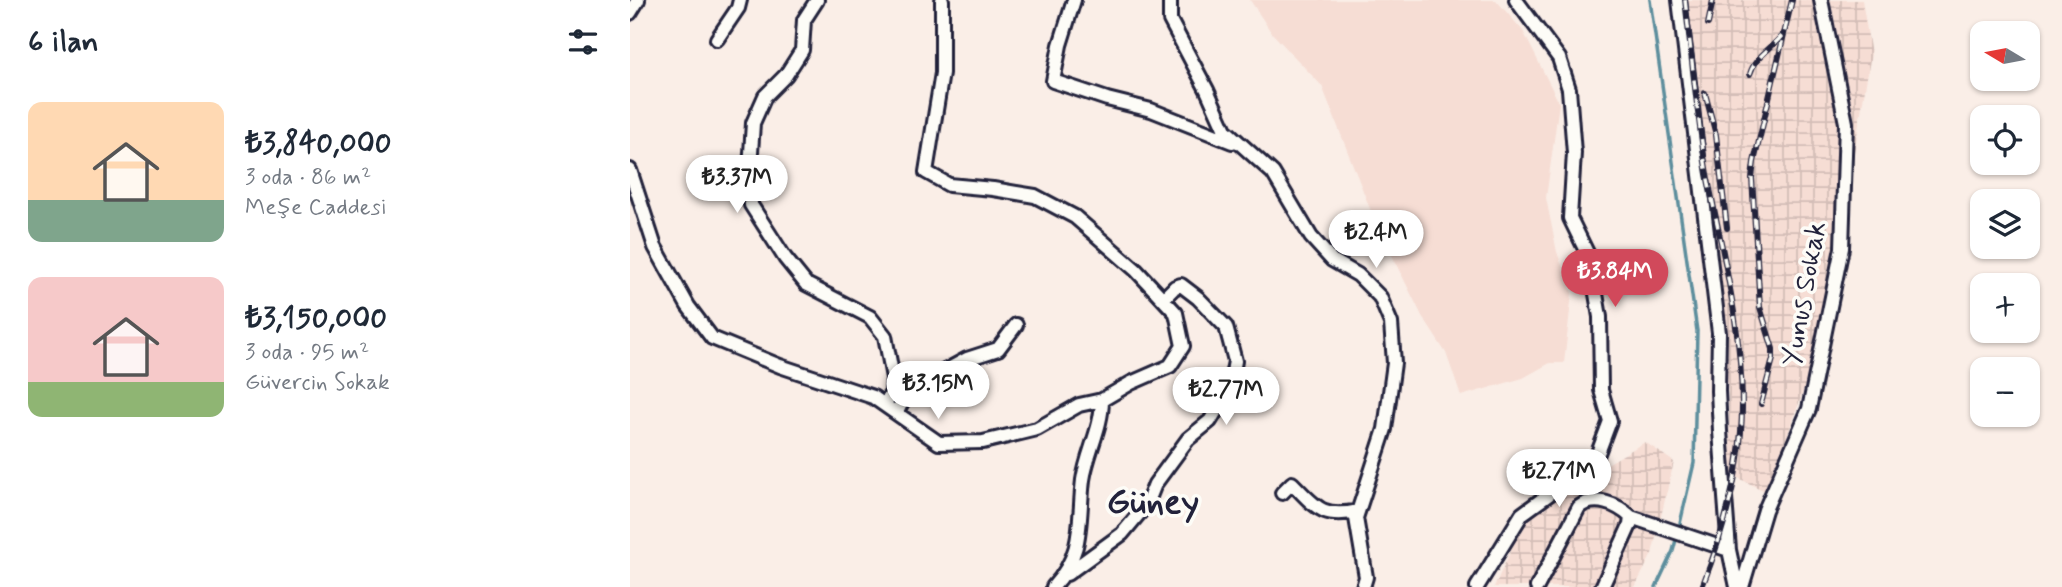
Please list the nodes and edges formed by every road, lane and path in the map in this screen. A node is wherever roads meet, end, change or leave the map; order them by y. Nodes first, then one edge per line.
1 (638, 0) edge
2 (740, 0) edge
3 (817, 0) edge
4 (942, 0) edge
5 (1074, 0) edge
6 (1170, 0) edge
7 (1516, 0) edge
8 (1679, 0) edge
9 (1821, 0) edge
10 (630, 13) edge
11 (717, 39) dead end
12 (1245, 148) junction
13 (630, 170) edge
14 (1163, 299) junction
15 (1016, 325) dead end
16 (1102, 400) junction
17 (885, 405) junction
18 (897, 412) junction
19 (1282, 493) dead end
20 (1358, 511) junction
21 (1630, 517) junction
22 (1729, 550) junction
23 (1057, 582) edge
24 (1363, 587) edge
25 (1477, 587) edge
26 (1537, 587) edge
27 (1602, 587) edge
28 (1740, 587) edge

1 - 10 street
2 - 11 street
3 - 17 street
4 - 14 street
5 - 12 street
6 - 12 street
7 - 25 street
8 - 22 street
9 - 28 street, Yunus Sokak
12 - 20 street
13 - 17 street
14 - 16 street
14 - 23 street
15 - 18 street
16 - 18 street
16 - 23 street
17 - 18 street
19 - 20 street
20 - 24 street
21 - 22 street
21 - 26 street
21 - 27 street
22 - 28 street

